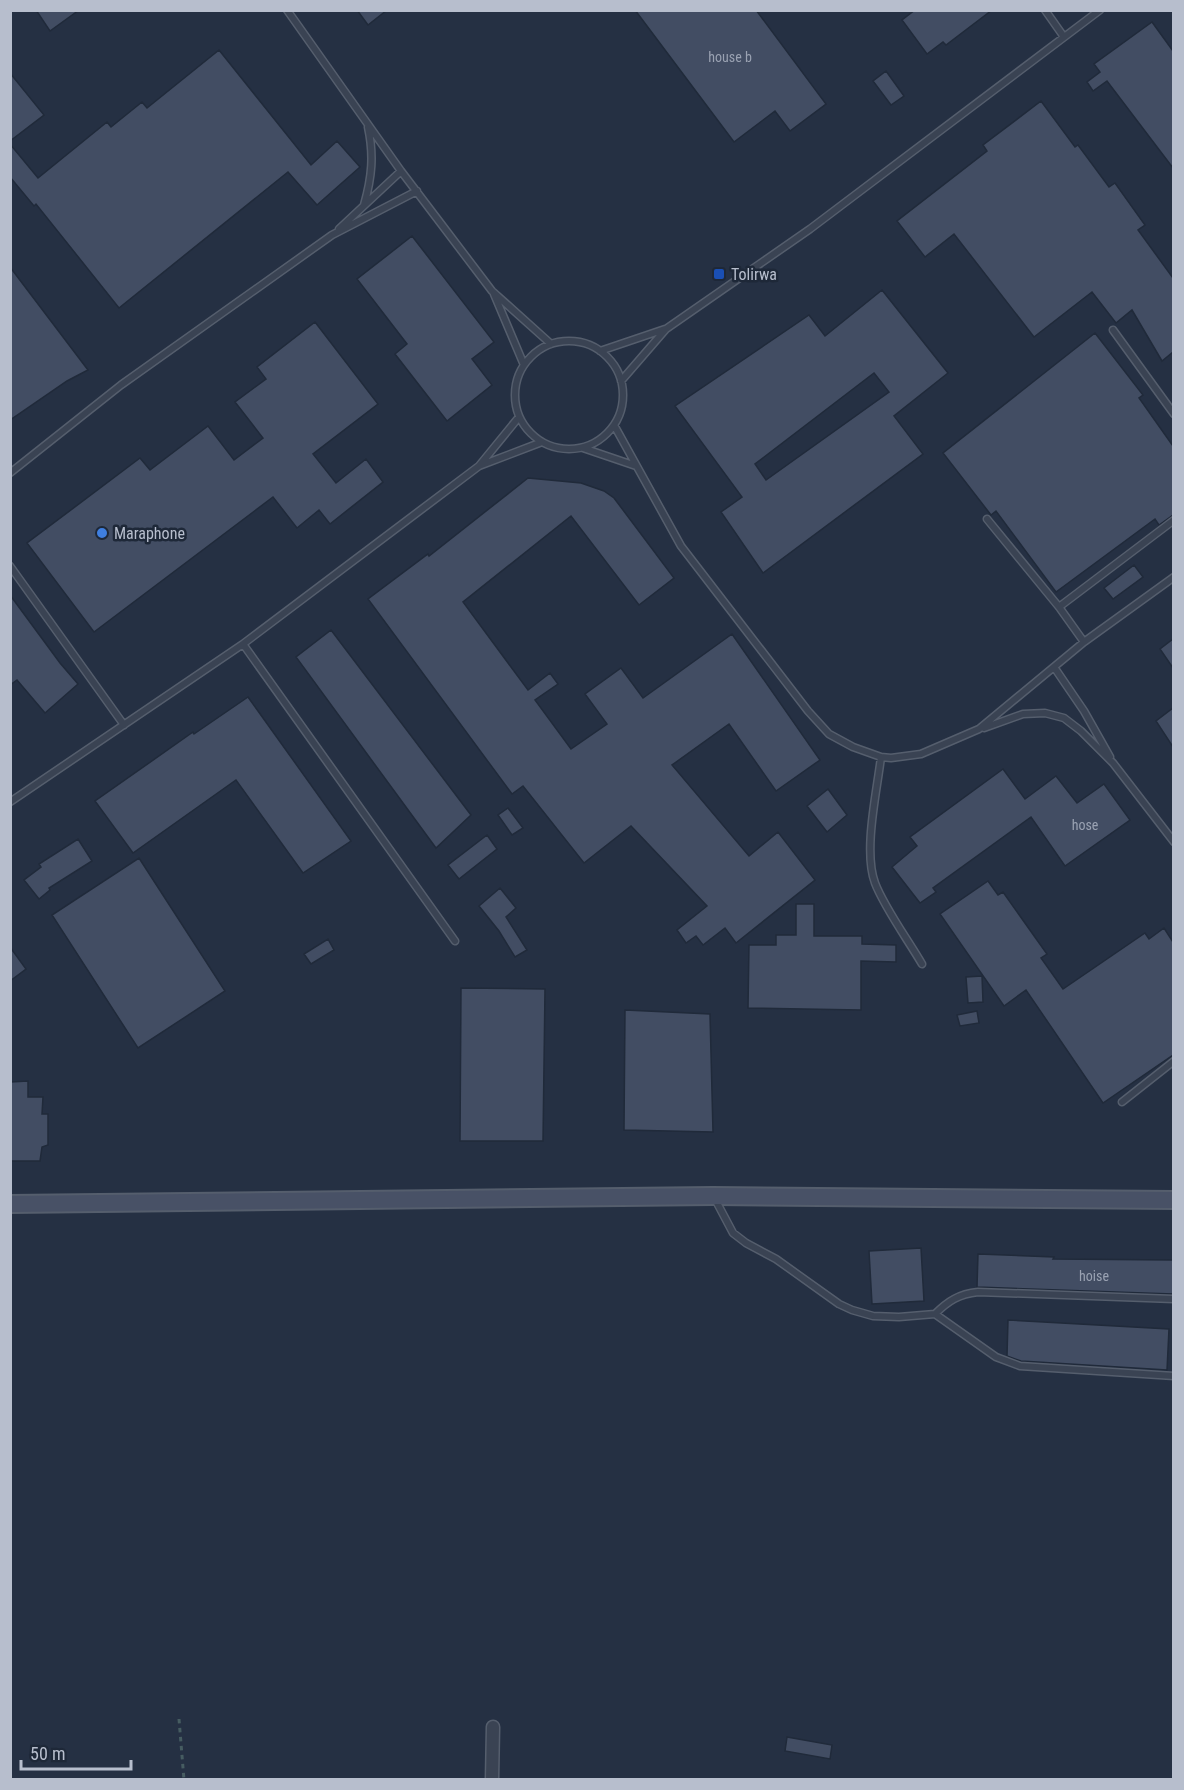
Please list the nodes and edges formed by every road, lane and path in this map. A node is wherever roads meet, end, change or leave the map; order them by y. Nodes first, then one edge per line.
1 (287, 10) edge
2 (1045, 10) edge
3 (1100, 10) edge
4 (1064, 37) junction
5 (367, 123) junction
6 (401, 171) junction
7 (417, 191) junction
8 (364, 205) junction
9 (332, 236) junction
10 (492, 291) junction
11 (666, 329) junction
12 (1113, 330) dead end
13 (551, 344) junction
14 (600, 351) junction
15 (524, 365) junction
16 (621, 381) junction
17 (1173, 414) edge
18 (519, 417) junction
19 (614, 425) junction
20 (542, 442) junction
21 (584, 448) junction
22 (479, 466) junction
23 (636, 466) junction
24 (10, 473) edge
25 (987, 519) dead end
26 (1173, 520) edge
27 (10, 566) edge
28 (1173, 577) edge
29 (1059, 608) junction
30 (1084, 642) junction
31 (243, 644) junction
32 (1054, 668) junction
33 (124, 725) junction
34 (979, 729) junction
35 (881, 758) junction
36 (1113, 763) junction
37 (10, 802) edge
38 (1173, 842) edge
39 (455, 941) dead end
40 (922, 963) dead end
41 (1173, 1061) edge
42 (1122, 1102) dead end
43 (713, 1196) junction
44 (1173, 1200) edge
45 (10, 1204) edge
46 (1173, 1299) edge
47 (935, 1314) junction
48 (1173, 1376) edge
49 (179, 1719) dead end
50 (493, 1727) dead end
51 (184, 1779) edge
52 (492, 1779) edge

1 - 5 lane
2 - 4 lane
3 - 4 lane
4 - 11 lane
5 - 6 lane
5 - 8 lane
6 - 7 lane
6 - 8 lane
7 - 9 lane
7 - 10 lane
8 - 9 lane
9 - 24 lane
10 - 13 lane
10 - 15 lane
11 - 14 lane
11 - 16 lane
12 - 17 lane
13 - 14 lane
13 - 15 lane
14 - 16 lane
15 - 18 lane
16 - 19 lane
18 - 20 lane
18 - 22 lane
19 - 21 lane
19 - 23 lane
20 - 21 lane
20 - 22 lane
21 - 23 lane
22 - 31 lane
23 - 35 lane
25 - 29 lane
26 - 29 lane
27 - 33 lane
28 - 30 lane
29 - 30 lane
30 - 32 lane
31 - 33 lane
31 - 39 lane
32 - 34 lane
32 - 36 lane
33 - 37 lane
34 - 35 lane
34 - 36 lane
35 - 40 lane
36 - 38 lane
41 - 42 lane
43 - 44 main road
43 - 45 main road
43 - 47 lane
46 - 47 lane
47 - 48 lane
49 - 51 path
50 - 52 street

